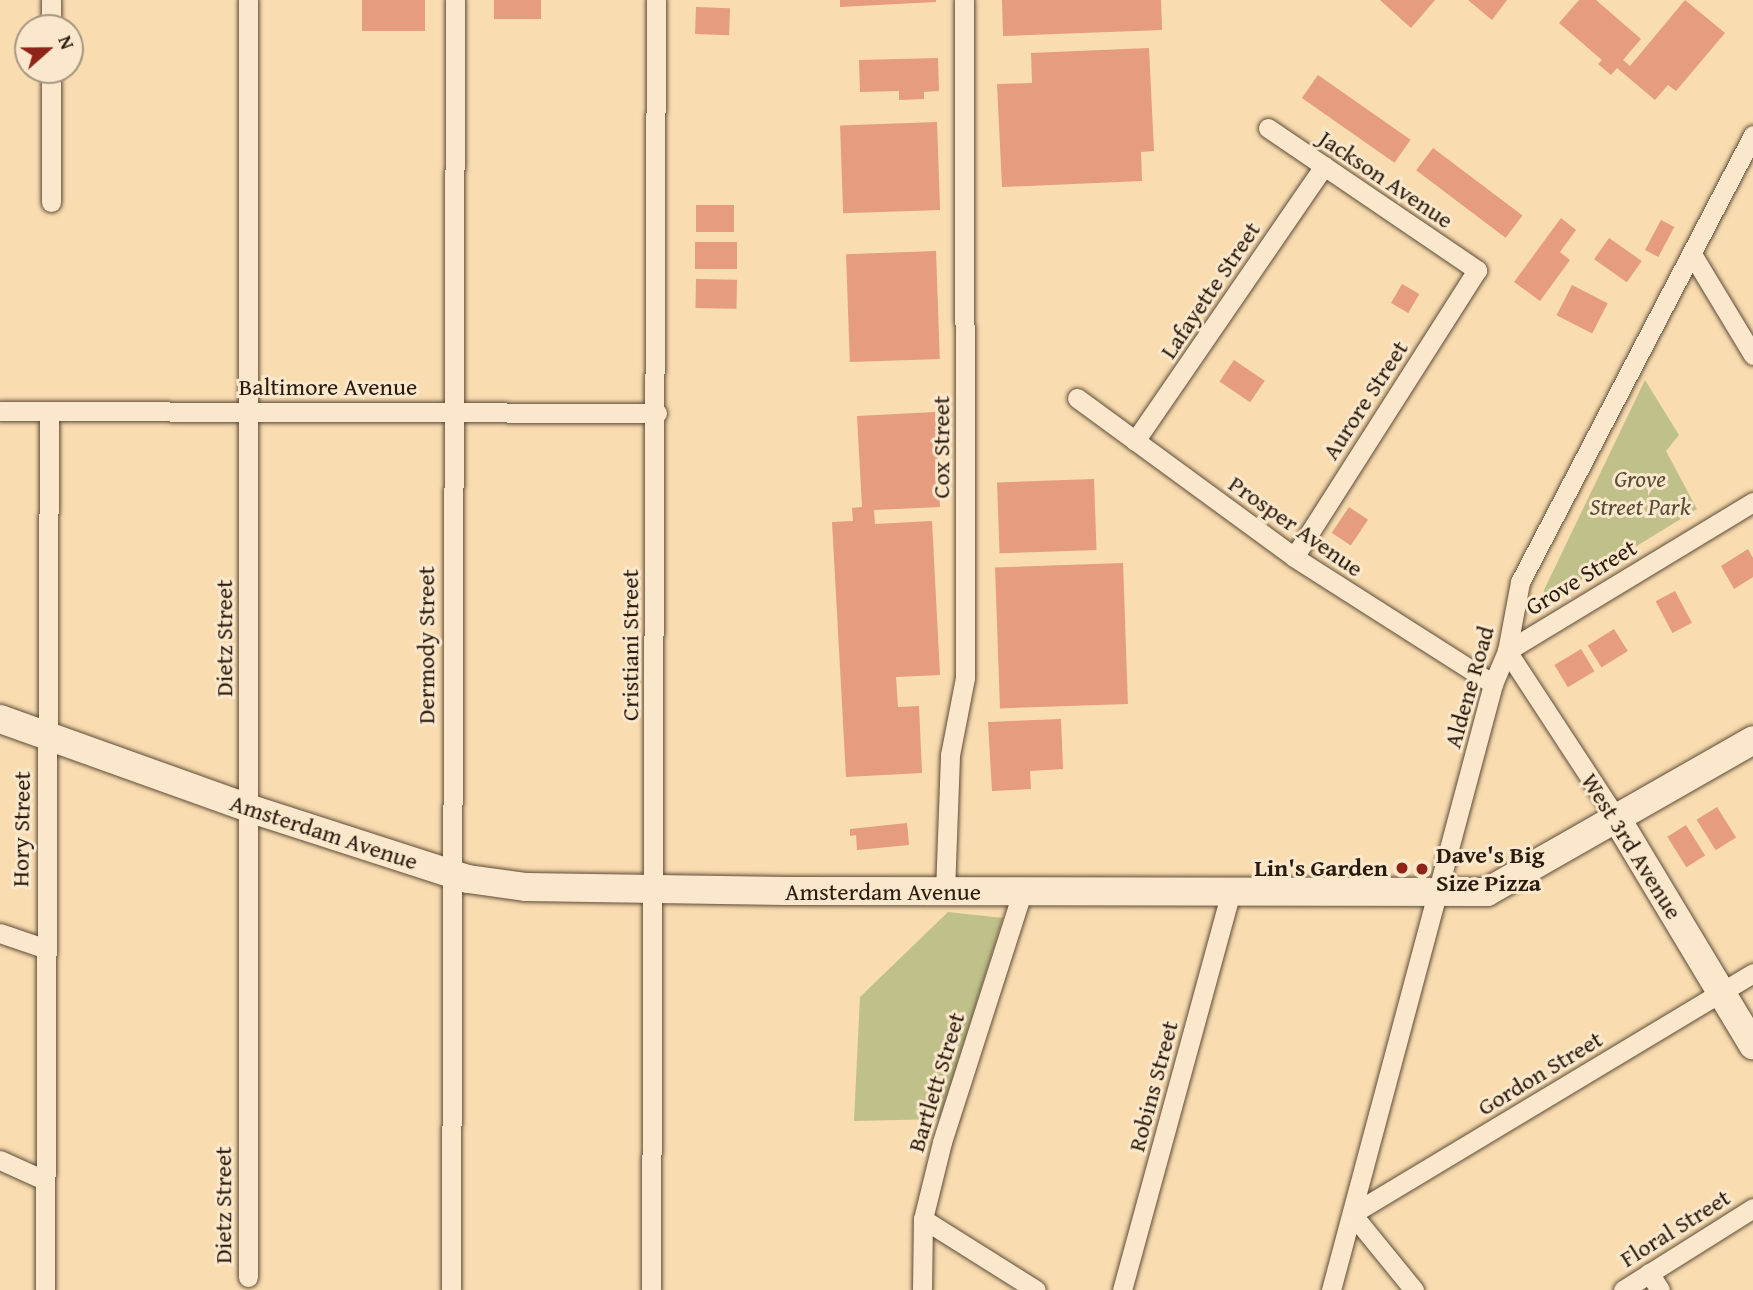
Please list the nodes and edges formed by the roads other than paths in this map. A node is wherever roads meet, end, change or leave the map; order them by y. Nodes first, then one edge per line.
1 (248, 0) edge
2 (455, 0) edge
3 (656, 0) edge
4 (964, 0) edge
5 (51, 84) edge
6 (1268, 128) dead end
7 (1753, 135) edge
8 (1324, 166) junction
9 (51, 202) dead end
10 (1692, 254) junction
11 (1477, 270) joint
12 (1753, 355) edge
13 (1077, 398) dead end
14 (0, 411) edge
15 (49, 412) junction
16 (248, 412) junction
17 (452, 412) junction
18 (657, 412) junction
19 (1135, 441) junction
20 (1753, 502) edge
21 (1294, 557) junction
22 (1507, 651) junction
23 (1493, 684) junction
24 (0, 719) edge
25 (48, 736) junction
26 (1753, 740) edge
27 (248, 808) junction
28 (1617, 819) junction
29 (449, 873) junction
30 (653, 889) junction
31 (944, 892) junction
32 (1022, 893) junction
33 (1230, 894) junction
34 (1439, 894) junction
35 (0, 933) edge
36 (44, 948) junction
37 (1753, 973) edge
38 (1721, 992) junction
39 (1753, 1045) edge
40 (0, 1160) edge
41 (42, 1179) junction
42 (1753, 1208) edge
43 (1352, 1214) junction
44 (923, 1219) junction
45 (1649, 1273) junction
46 (248, 1277) dead end
47 (45, 1290) edge
48 (451, 1290) edge
49 (651, 1290) edge
50 (922, 1290) edge
51 (1035, 1290) edge
52 (1122, 1290) edge
53 (1331, 1290) edge
54 (1414, 1290) edge
55 (1623, 1290) edge
56 (1660, 1290) edge

1 - 16 street, Dietz Street
2 - 17 street, Dermody Street
3 - 18 street, Cristiani Street
4 - 31 street, Cox Street
5 - 9 street
6 - 8 street, Jackson Avenue
7 - 10 street, Aldene Road
8 - 11 street, Jackson Avenue
8 - 19 street, Lafayette Street
10 - 12 street
10 - 22 street, Aldene Road
11 - 21 street, Aurore Street
13 - 19 street, Prosper Avenue
14 - 15 street, Baltimore Avenue
15 - 16 street, Baltimore Avenue
15 - 25 street, Hory Street
16 - 17 street, Baltimore Avenue
16 - 27 street, Dietz Street
17 - 18 street, Baltimore Avenue
17 - 29 street, Dermody Street
18 - 30 street, Cristiani Street
19 - 21 street, Prosper Avenue
20 - 22 street, Grove Street
21 - 23 street, Prosper Avenue
22 - 23 street, Aldene Road
22 - 28 street, West 3rd Avenue
23 - 34 street, Aldene Road
24 - 25 main road, Amsterdam Avenue
25 - 27 main road, Amsterdam Avenue
25 - 36 street, Hory Street
26 - 28 main road, Amsterdam Avenue
27 - 29 main road, Amsterdam Avenue
27 - 46 street, Dietz Street
28 - 34 main road, Amsterdam Avenue
28 - 38 main road, West 3rd Avenue
29 - 30 main road, Amsterdam Avenue
29 - 48 street, Dermody Street
30 - 31 main road, Amsterdam Avenue
30 - 49 street, Cristiani Street
31 - 32 main road, Amsterdam Avenue
32 - 33 main road, Amsterdam Avenue
32 - 44 street, Bartlett Street
33 - 34 main road, Amsterdam Avenue
33 - 52 street, Robins Street
34 - 43 street, Aldene Road
35 - 36 street
36 - 41 street, Hory Street
37 - 38 street, Gordon Street
38 - 39 main road, West 3rd Avenue
38 - 43 street, Gordon Street
40 - 41 street
41 - 47 street, Hory Street
42 - 45 street, Floral Street
43 - 53 street, Aldene Road
43 - 54 street
44 - 50 street, Bartlett Street
44 - 51 street
45 - 55 street, Floral Street
45 - 56 street

